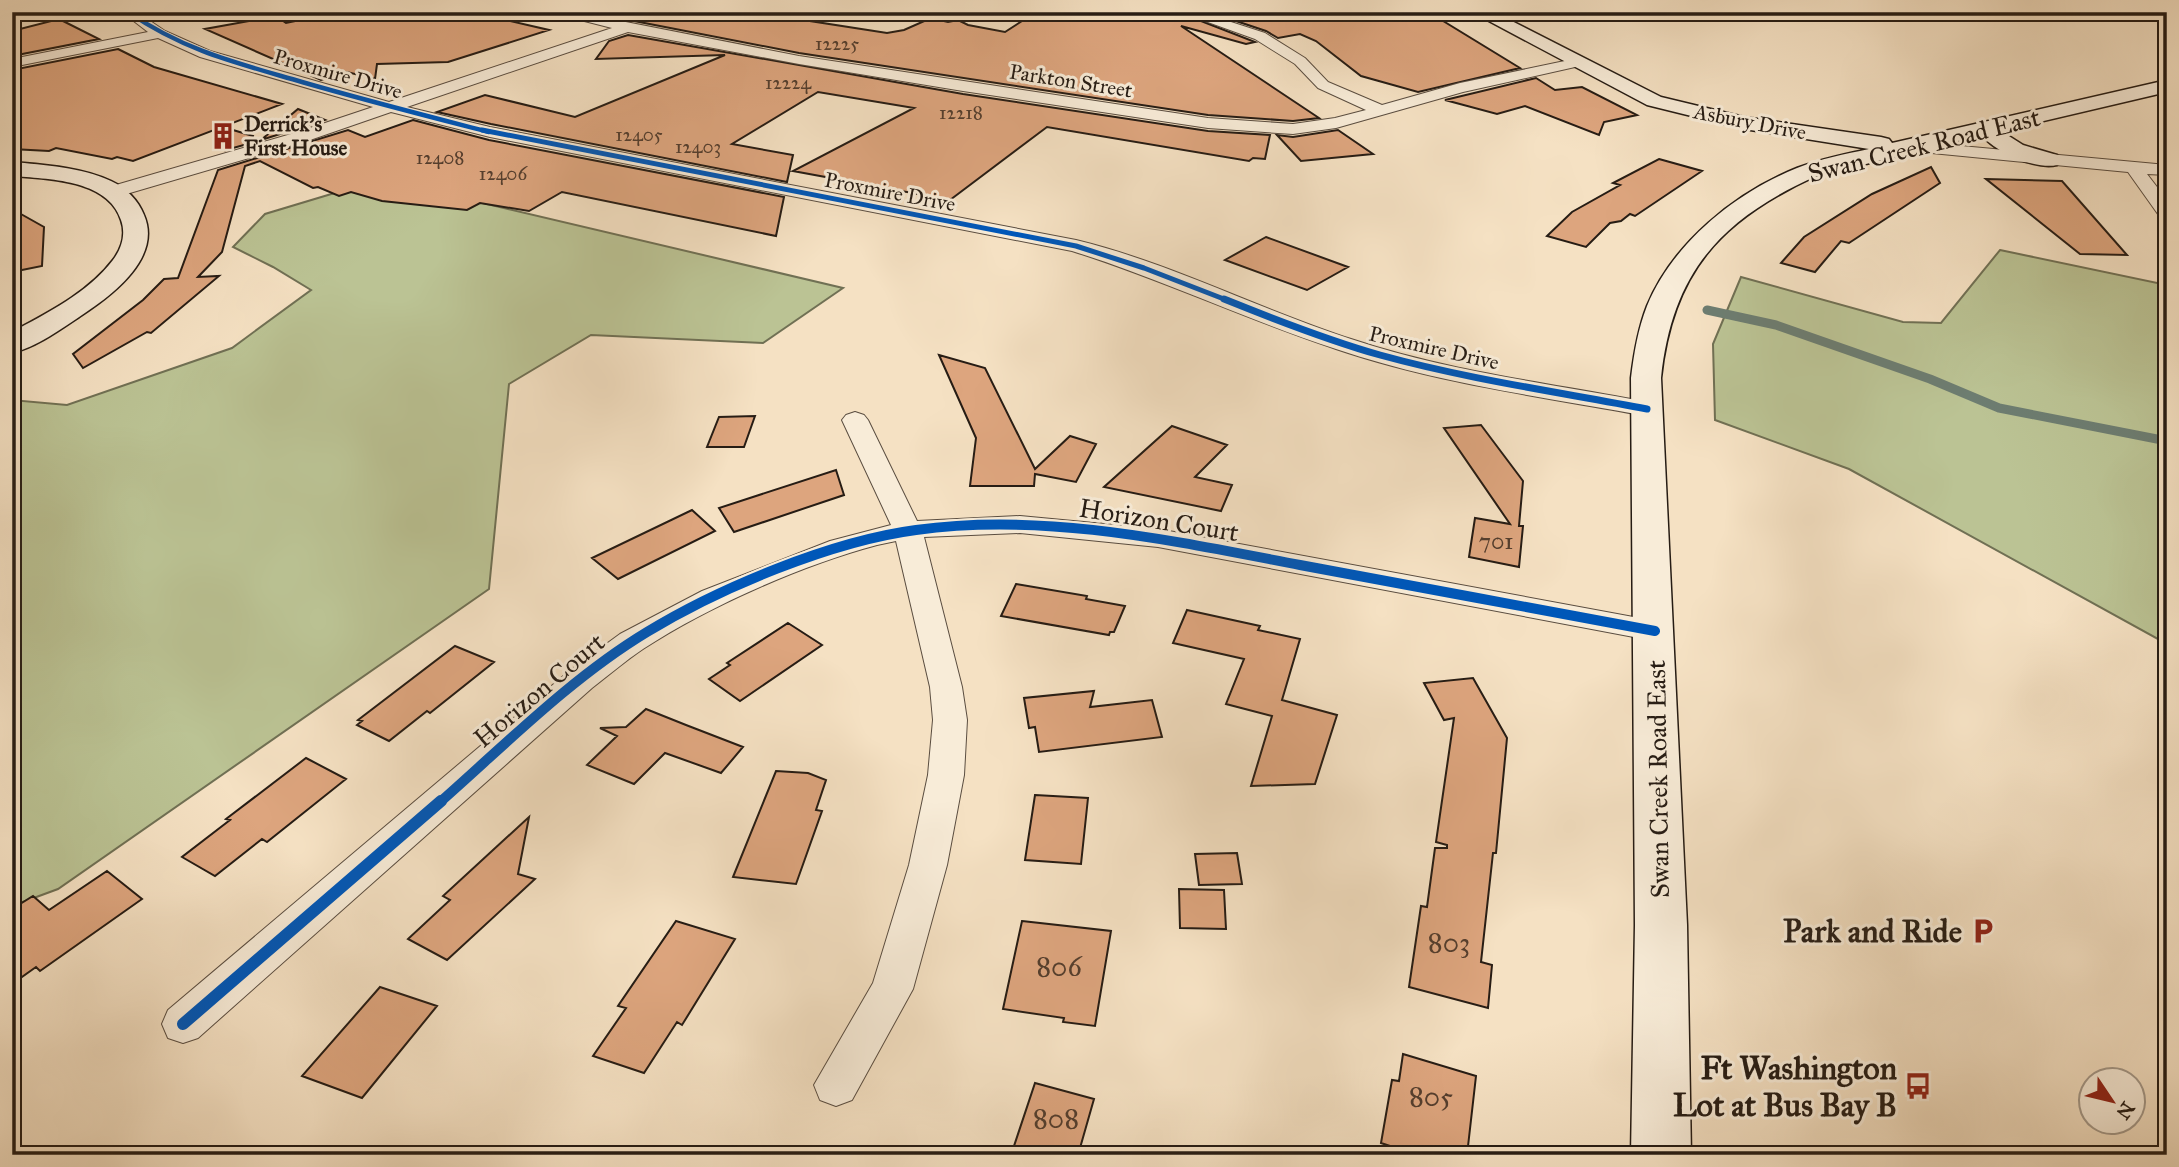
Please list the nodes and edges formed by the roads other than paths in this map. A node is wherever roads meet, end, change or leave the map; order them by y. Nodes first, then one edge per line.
1 (128, 12) edge
2 (555, 12) edge
3 (1186, 12) edge
4 (1480, 12) edge
5 (627, 28) junction
6 (160, 34) junction
7 (1579, 62) junction
8 (12, 63) edge
9 (2167, 86) edge
10 (388, 107) junction
11 (1382, 111) junction
12 (1989, 129) junction
13 (1908, 146) junction
14 (2049, 160) junction
15 (2134, 168) junction
16 (12, 169) edge
17 (2167, 170) edge
18 (116, 191) junction
19 (2167, 213) edge
20 (12, 344) edge
21 (1647, 410) junction
22 (855, 420) dead end
23 (908, 531) junction
24 (1655, 631) junction
25 (183, 1024) dead end
26 (836, 1085) dead end
27 (1661, 1155) edge

1 - 6 street, Proxmire Drive
2 - 5 street, Parkton Street
3 - 11 street
4 - 7 main road, Asbury Drive
5 - 10 street
5 - 11 street, Parkton Street
6 - 8 street
6 - 10 street, Proxmire Drive
7 - 11 street, Parkton Street
7 - 13 main road, Asbury Drive
9 - 12 main road, Swan Creek Road East
10 - 18 street
10 - 21 street, Proxmire Drive
12 - 13 main road, Swan Creek Road East
12 - 14 main road
13 - 14 street, Asbury Drive
13 - 21 main road, Swan Creek Road East
14 - 15 street, Asbury Drive
15 - 17 street, Asbury Drive
15 - 19 street
16 - 18 main road
18 - 20 main road
21 - 24 main road, Swan Creek Road East
22 - 23 street
23 - 24 street, Horizon Court
23 - 25 street, Horizon Court
23 - 26 street
24 - 27 main road, Swan Creek Road East

